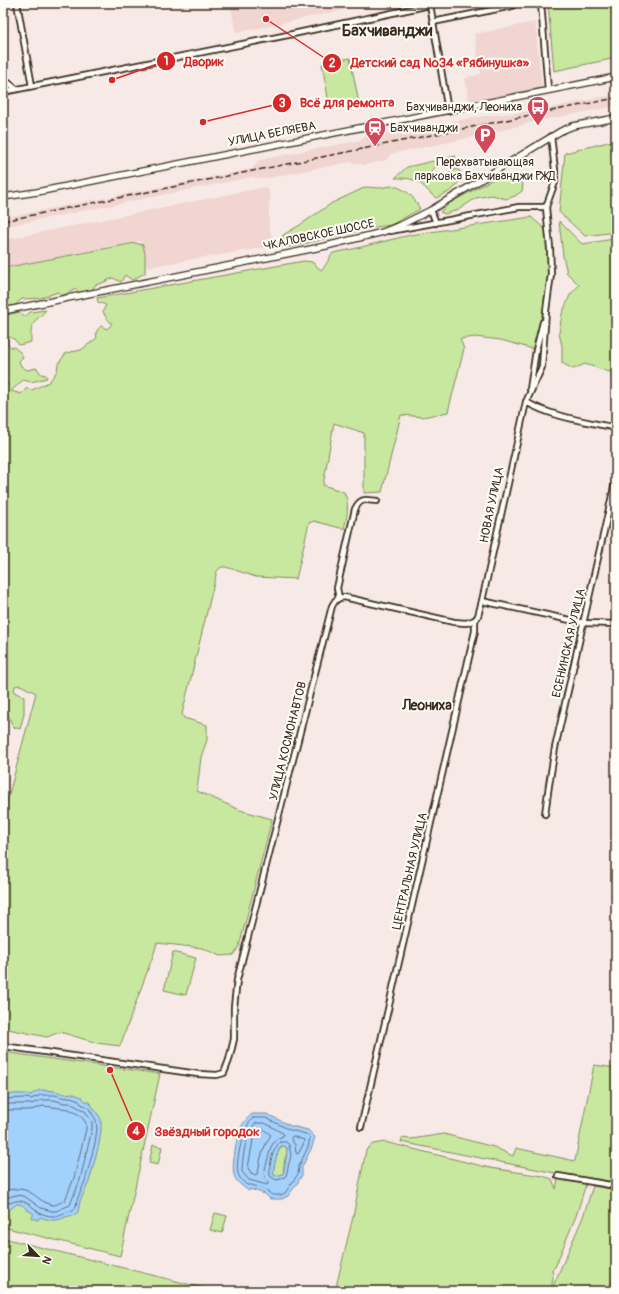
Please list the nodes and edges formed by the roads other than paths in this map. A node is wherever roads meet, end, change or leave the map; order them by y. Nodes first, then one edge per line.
1 (17, 3) edge
2 (541, 3) edge
3 (512, 6) dead end
4 (433, 22) junction
5 (616, 77) edge
6 (3, 83) edge
7 (32, 86) junction
8 (16, 89) junction
9 (548, 90) junction
10 (3, 92) edge
11 (448, 111) junction
12 (616, 118) edge
13 (551, 136) junction
14 (3, 197) edge
15 (546, 206) junction
16 (431, 210) junction
17 (436, 223) junction
18 (383, 232) junction
19 (3, 311) edge
20 (546, 311) junction
21 (530, 395) junction
22 (526, 402) junction
23 (616, 428) edge
24 (616, 478) edge
25 (378, 501) dead end
26 (338, 598) junction
27 (482, 601) junction
28 (475, 620) junction
29 (584, 623) junction
30 (616, 624) edge
31 (545, 814) dead end
32 (3, 1046) edge
33 (361, 1127) dead end
34 (558, 1176) dead end
35 (616, 1186) edge

1 - 7 street
2 - 9 street
3 - 4 street
4 - 7 street
4 - 11 street
5 - 9 street, УЛИЦА БЕЛЯЕВА
6 - 8 street
7 - 8 street
8 - 10 street
9 - 11 street, УЛИЦА БЕЛЯЕВА
11 - 14 street, УЛИЦА БЕЛЯЕВА
12 - 13 street, ЧКАЛОВСКОЕ ШОССЕ
13 - 15 street
13 - 16 street, ЧКАЛОВСКОЕ ШОССЕ
15 - 17 street
15 - 20 street
16 - 17 street
16 - 18 street, ЧКАЛОВСКОЕ ШОССЕ
17 - 18 street
18 - 19 street, ЧКАЛОВСКОЕ ШОССЕ
20 - 21 street
20 - 21 street, НОВАЯ УЛИЦА
21 - 22 street, НОВАЯ УЛИЦА
22 - 23 street
22 - 27 street, НОВАЯ УЛИЦА
24 - 29 street, ЕСЕНИНСКАЯ УЛИЦА
25 - 26 street, УЛИЦА КОСМОНАВТОВ
26 - 28 street
26 - 32 street, УЛИЦА КОСМОНАВТОВ
27 - 28 street, НОВАЯ УЛИЦА
27 - 29 street
28 - 33 street, ЦЕНТРАЛЬНАЯ УЛИЦА
29 - 30 street
29 - 31 street, ЕСЕНИНСКАЯ УЛИЦА
34 - 35 street

